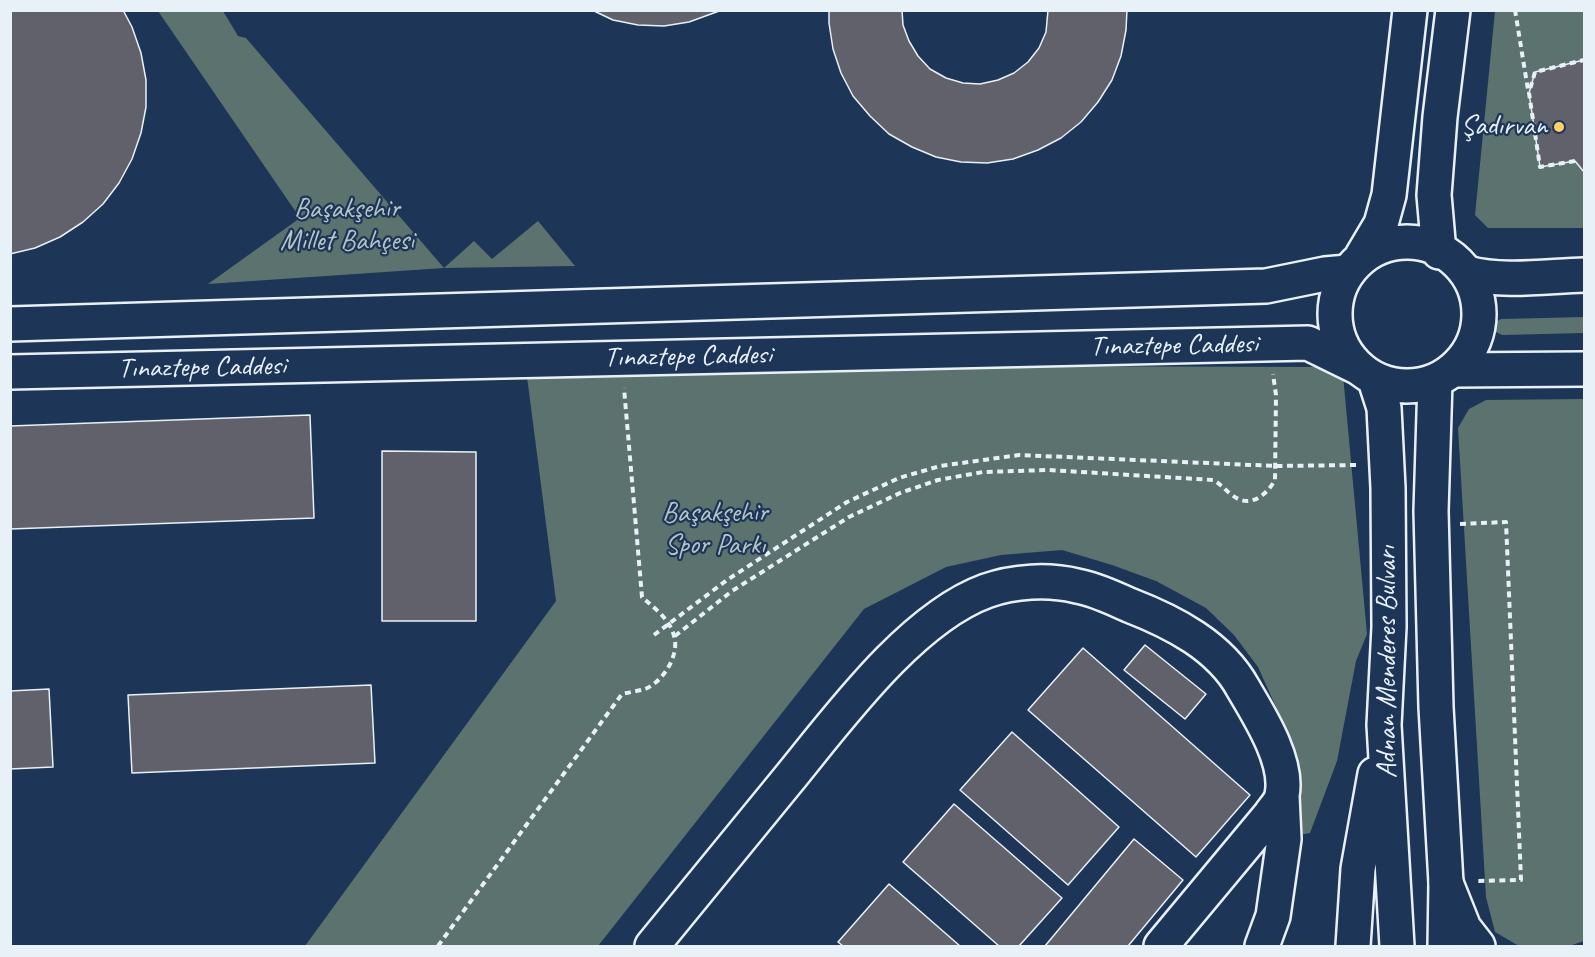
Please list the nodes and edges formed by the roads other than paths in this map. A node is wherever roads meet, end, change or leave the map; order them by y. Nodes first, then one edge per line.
1 (1410, 10) edge
2 (1453, 10) edge
3 (1440, 252) junction
4 (1355, 264) junction
5 (1467, 273) junction
6 (1584, 275) edge
7 (10, 324) edge
8 (1584, 369) edge
9 (10, 372) edge
10 (1367, 374) junction
11 (1444, 375) junction
12 (1384, 725) junction
13 (1282, 796) junction
14 (1446, 882) junction
15 (652, 946) edge
16 (1161, 946) edge
17 (1262, 946) edge
18 (1353, 946) edge
19 (1397, 946) edge
20 (1445, 946) edge
21 (1478, 946) edge

1 - 4 street
2 - 3 street
3 - 4 street
3 - 5 street
4 - 7 street, Tınaztepe Caddesi
4 - 10 street
5 - 6 street
5 - 11 street
8 - 11 street
9 - 10 street, Tınaztepe Caddesi
10 - 11 street
10 - 12 street, Adnan Menderes Bulvarı
11 - 14 street, Adnan Menderes Bulvarı
12 - 18 street
12 - 19 street, Adnan Menderes Bulvarı
13 - 15 street
13 - 16 street
13 - 17 street
14 - 20 street, Adnan Menderes Bulvarı
14 - 21 street

